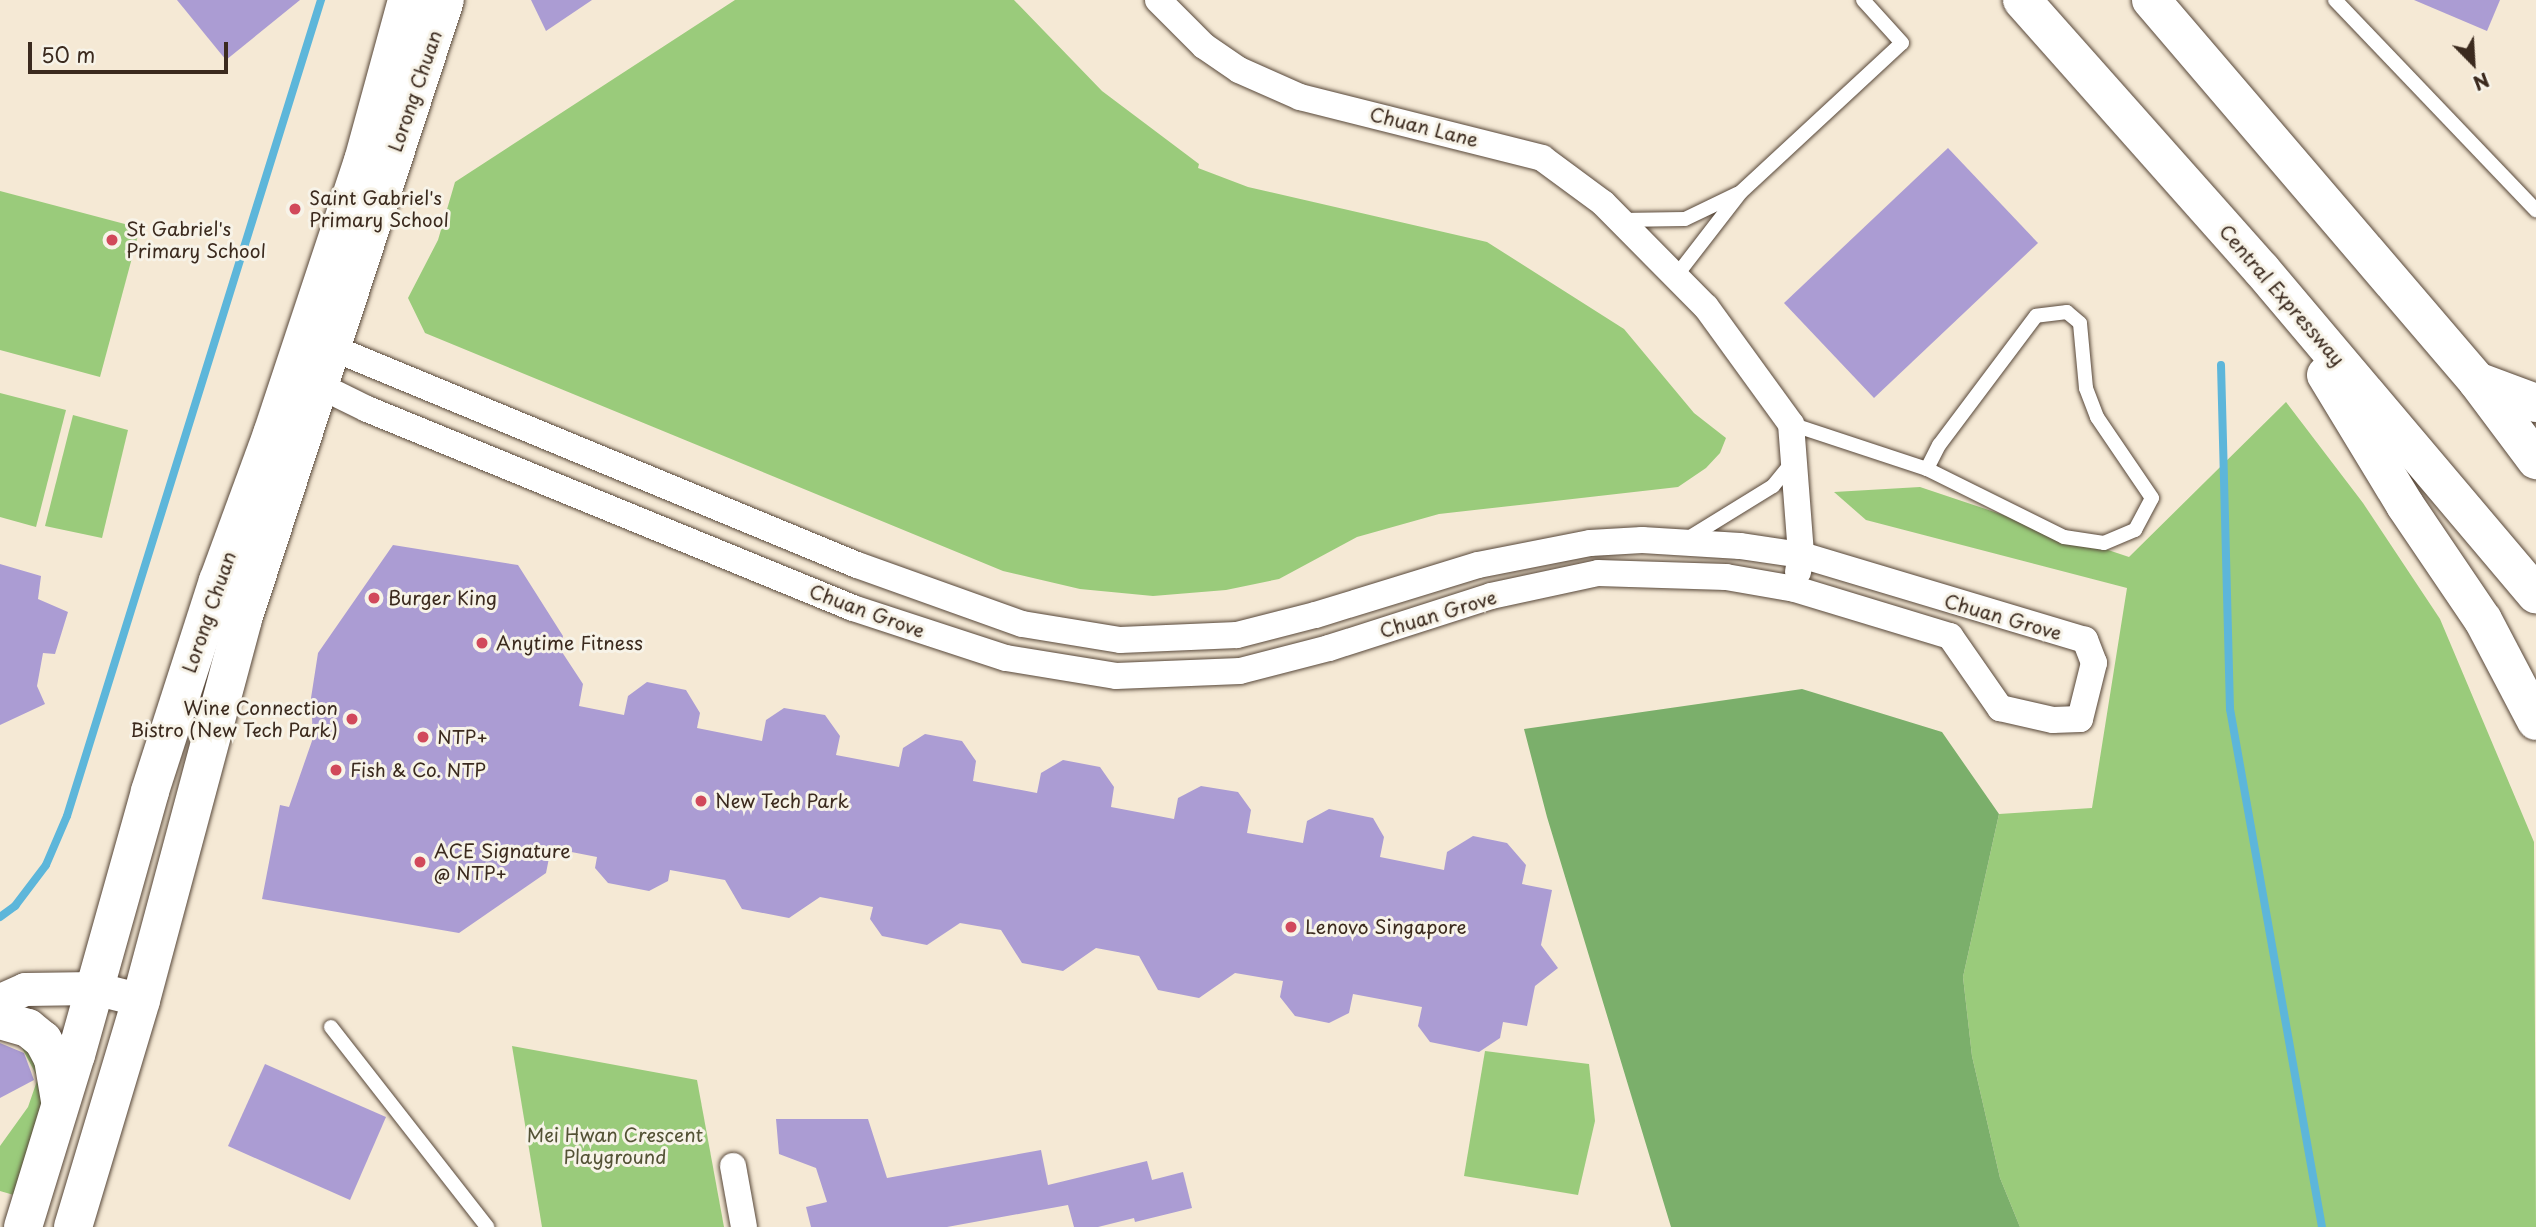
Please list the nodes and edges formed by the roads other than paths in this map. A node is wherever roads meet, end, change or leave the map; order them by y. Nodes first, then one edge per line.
1 (1158, 0) edge
2 (1863, 0) edge
3 (2022, 0) edge
4 (2151, 0) edge
5 (2335, 0) edge
6 (422, 12) edge
7 (1741, 192) junction
8 (2536, 210) edge
9 (1620, 220) junction
10 (2261, 269) junction
11 (1676, 276) junction
12 (316, 341) junction
13 (304, 378) junction
14 (2477, 381) junction
15 (2536, 403) edge
16 (1791, 424) junction
17 (1793, 460) junction
18 (2536, 460) edge
19 (1927, 469) junction
20 (1679, 543) junction
21 (1801, 555) junction
22 (1795, 589) junction
23 (2536, 594) edge
24 (2536, 721) edge
25 (94, 988) junction
26 (0, 1000) edge
27 (141, 1000) junction
28 (0, 1020) edge
29 (331, 1027) dead end
30 (61, 1107) junction
31 (733, 1166) dead end
32 (23, 1227) edge
33 (73, 1227) edge
34 (487, 1227) edge
35 (744, 1227) edge

1 - 9 street, Chuan Lane
2 - 7 lane
3 - 10 main road, Central Expressway
4 - 14 main road
5 - 8 lane
6 - 12 main road, Lorong Chuan
7 - 9 lane
7 - 11 lane
9 - 11 street, Chuan Lane
10 - 23 main road, Central Expressway
10 - 24 main road
11 - 16 street, Chuan Lane
12 - 13 main road, Lorong Chuan
12 - 20 street, Chuan Grove
13 - 22 street, Chuan Grove
13 - 25 main road, Lorong Chuan
13 - 27 main road, Lorong Chuan
14 - 15 main road
14 - 18 main road
16 - 17 street
16 - 19 lane
17 - 20 lane
17 - 21 street
19 - 19 lane
20 - 21 street, Chuan Grove
21 - 22 street
21 - 22 street, Chuan Grove
25 - 26 street
25 - 27 street
25 - 30 main road, Lorong Chuan
27 - 33 main road, Lorong Chuan
28 - 30 main road
29 - 34 lane
30 - 32 main road, Lorong Chuan
31 - 35 street

